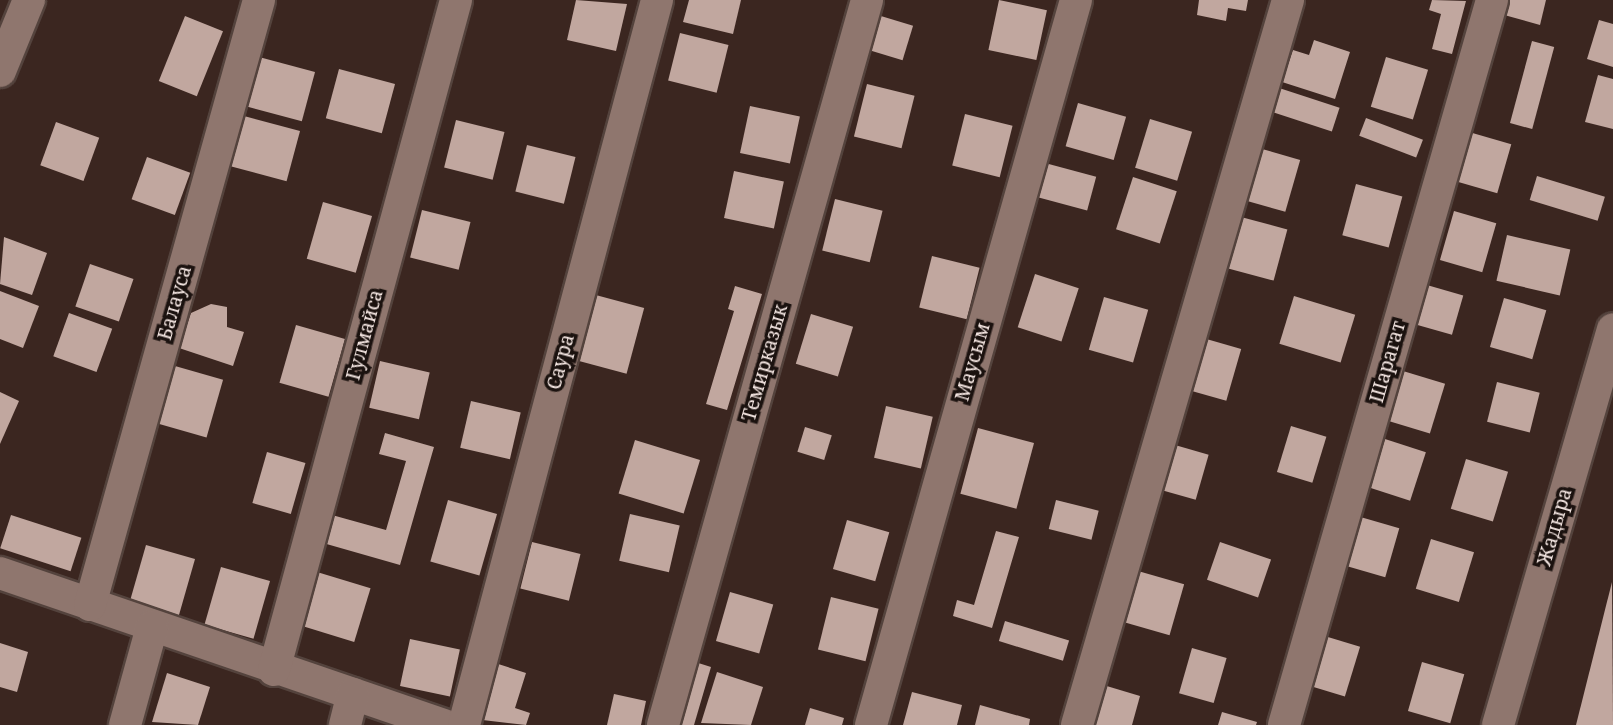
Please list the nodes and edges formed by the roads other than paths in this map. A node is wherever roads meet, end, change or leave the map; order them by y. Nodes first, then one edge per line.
1 (29, 0) edge
2 (259, 0) edge
3 (456, 0) edge
4 (657, 0) edge
5 (867, 0) edge
6 (1076, 0) edge
7 (1288, 0) edge
8 (1492, 0) edge
9 (0, 71) edge
10 (1613, 329) edge
11 (0, 573) edge
12 (90, 605) junction
13 (152, 626) junction
14 (274, 670) junction
15 (353, 694) junction
16 (125, 725) edge
17 (345, 725) edge
18 (443, 725) edge
19 (464, 725) edge
20 (663, 725) edge
21 (871, 725) edge
22 (1076, 725) edge
23 (1284, 725) edge
24 (1498, 725) edge

1 - 9 street
2 - 12 street, Балауса
3 - 14 street, Гулмайса
4 - 19 street, Саура
5 - 20 street, Темирказык
6 - 21 street, Маусым
7 - 22 street
8 - 23 street, Шарагат
10 - 24 street, Жадыра
11 - 12 street
12 - 13 street
13 - 14 street
13 - 16 street
14 - 15 street
15 - 17 street
15 - 18 street

